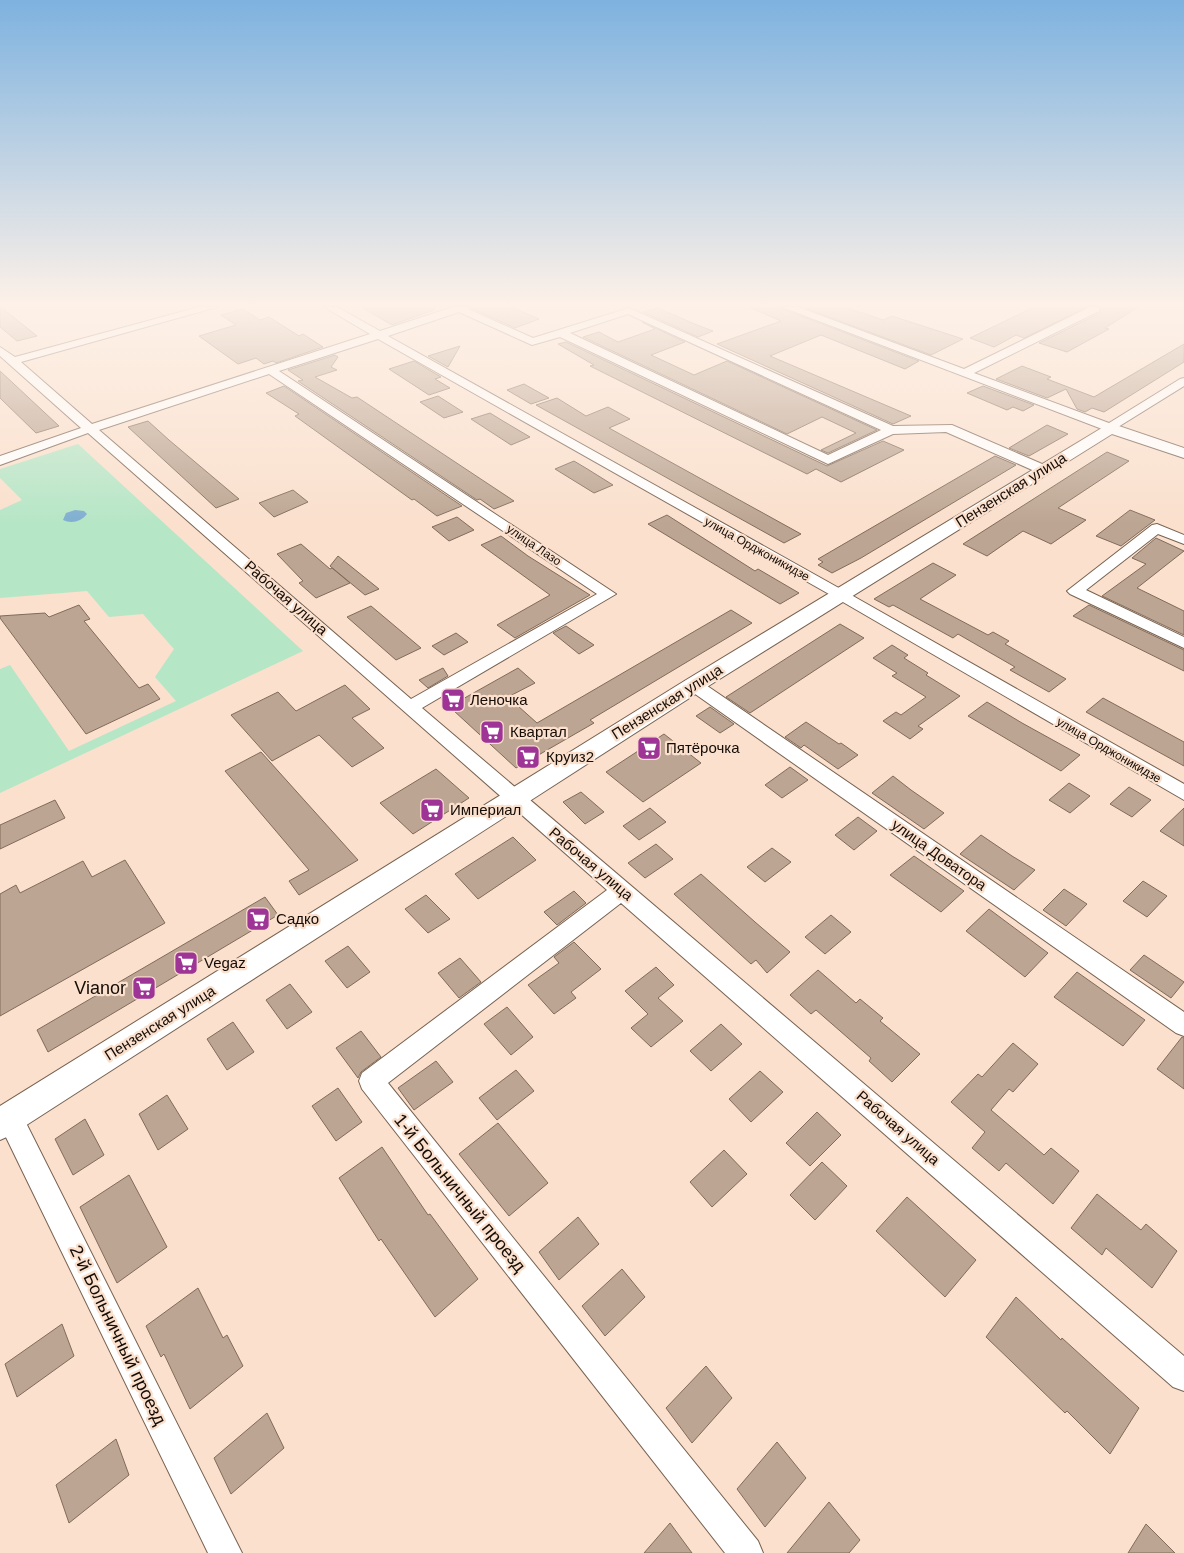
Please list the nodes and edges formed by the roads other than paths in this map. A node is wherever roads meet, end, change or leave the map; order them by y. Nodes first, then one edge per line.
1 (35, 379) edge
2 (241, 379) edge
3 (284, 379) edge
4 (455, 379) edge
5 (659, 379) edge
6 (779, 379) edge
7 (982, 379) edge
8 (1184, 381) edge
9 (92, 428) junction
10 (1110, 428) junction
11 (891, 430) junction
12 (1184, 453) edge
13 (0, 461) edge
14 (1044, 470) junction
15 (1184, 540) edge
16 (841, 596) junction
17 (1184, 643) edge
18 (694, 685) junction
19 (410, 707) junction
20 (1184, 793) edge
21 (514, 798) junction
22 (623, 890) junction
23 (1184, 1025) edge
24 (5, 1121) edge
25 (1184, 1376) edge
26 (225, 1553) edge
27 (746, 1553) edge

1 - 9 street, Рабочая улица
2 - 9 street
3 - 19 street, улица Лазо
4 - 16 street, улица Орджоникидзе
5 - 11 street
6 - 11 street
7 - 10 street
8 - 10 street, Пензенская улица
9 - 13 street
9 - 19 street, Рабочая улица
10 - 12 street
10 - 14 street, Пензенская улица
11 - 14 street
14 - 16 street, Пензенская улица
15 - 17 street
16 - 18 street, Пензенская улица
16 - 20 street, улица Орджоникидзе
18 - 21 street, Пензенская улица
18 - 23 street, улица Доватора
19 - 21 street, Рабочая улица
21 - 22 street, Рабочая улица
21 - 24 street, Пензенская улица
22 - 25 street, Рабочая улица
22 - 27 street, 1-й Больничный проезд
24 - 26 street, 2-й Больничный проезд

